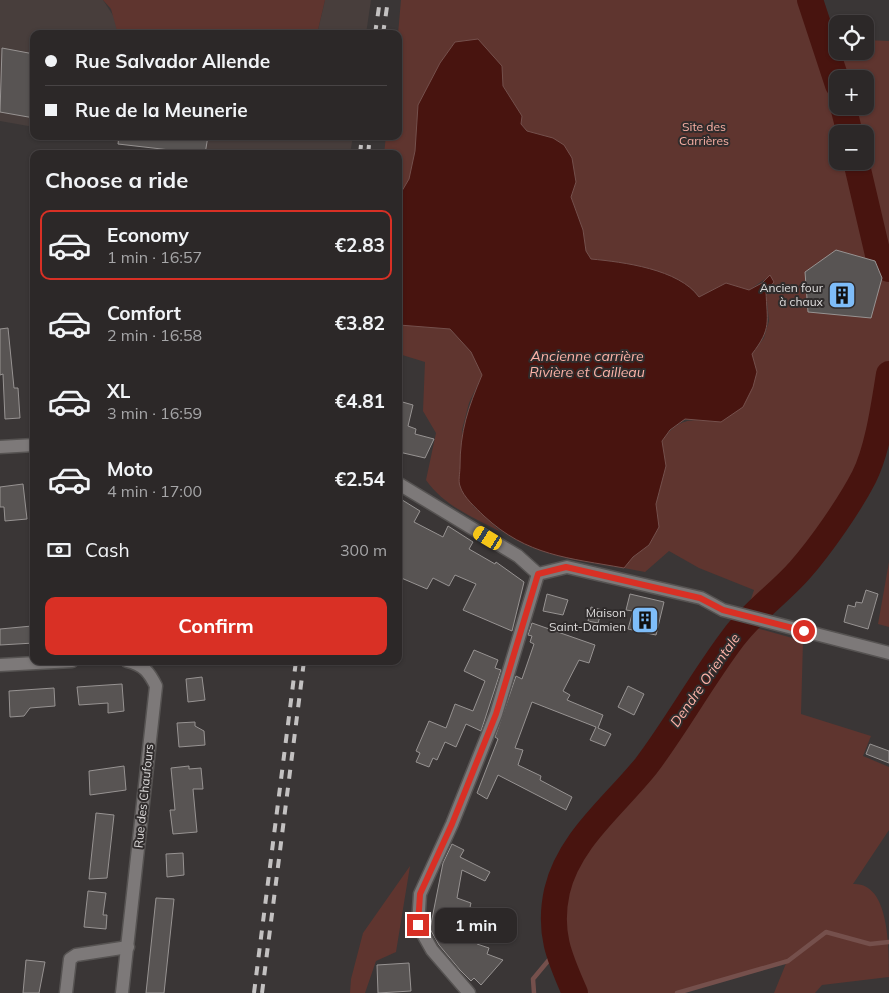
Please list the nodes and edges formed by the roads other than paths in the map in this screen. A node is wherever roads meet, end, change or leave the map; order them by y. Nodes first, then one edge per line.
1 (30, 445) edge
2 (0, 447) edge
3 (402, 486) edge
4 (538, 574) junction
5 (889, 653) edge
6 (30, 663) edge
7 (0, 665) edge
8 (140, 665) edge
9 (128, 947) junction
10 (66, 993) edge
11 (122, 993) edge
12 (469, 993) edge

1 - 2 street
3 - 4 street
4 - 5 street
4 - 12 street
6 - 7 street
8 - 9 street, Rue des Chaufours
9 - 10 street
9 - 11 street, Rue des Chaufours

